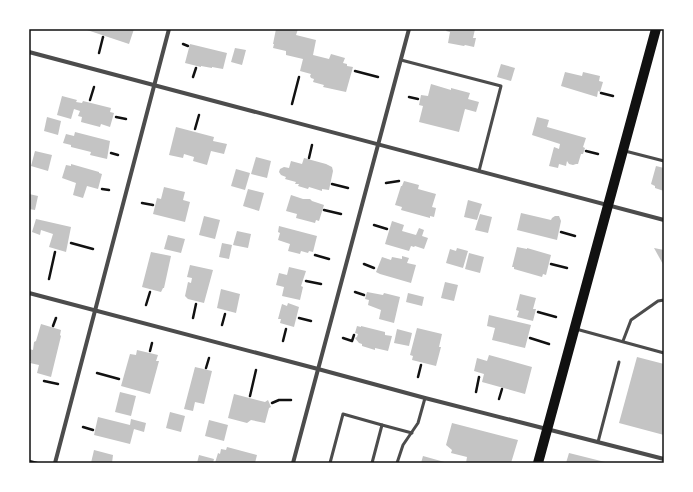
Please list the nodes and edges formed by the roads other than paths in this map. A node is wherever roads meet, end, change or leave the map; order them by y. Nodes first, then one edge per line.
1 (169, 29) edge
2 (409, 29) edge
3 (656, 29) edge
4 (29, 52) edge
5 (401, 60) junction
6 (154, 85) junction
7 (379, 145) junction
8 (623, 150) junction
9 (664, 161) edge
10 (479, 171) junction
11 (608, 205) junction
12 (664, 220) edge
13 (29, 293) edge
14 (664, 300) edge
15 (94, 310) junction
16 (575, 328) junction
17 (623, 341) junction
18 (664, 353) edge
19 (619, 362) dead end
20 (318, 369) junction
21 (425, 398) junction
22 (382, 425) junction
23 (547, 429) junction
24 (412, 433) junction
25 (598, 442) junction
26 (664, 459) edge
27 (55, 463) edge
28 (293, 463) edge
29 (330, 463) edge
30 (372, 463) edge
31 (398, 463) edge
32 (538, 463) edge

1 - 6 street
2 - 5 street
3 - 8 main road
4 - 6 street
5 - 7 street
5 - 10 lane
6 - 7 street
6 - 15 street
7 - 10 street
7 - 20 street
8 - 9 lane
8 - 11 main road
10 - 11 street
11 - 12 street
11 - 16 main road
13 - 15 street
14 - 17 lane
15 - 20 street
15 - 27 street
16 - 17 lane
16 - 23 main road
17 - 18 lane
19 - 25 lane
20 - 21 street
20 - 28 street
21 - 23 street
21 - 24 lane
22 - 24 lane
22 - 29 lane
22 - 30 lane
23 - 25 street
23 - 32 main road
24 - 31 lane
25 - 26 street

